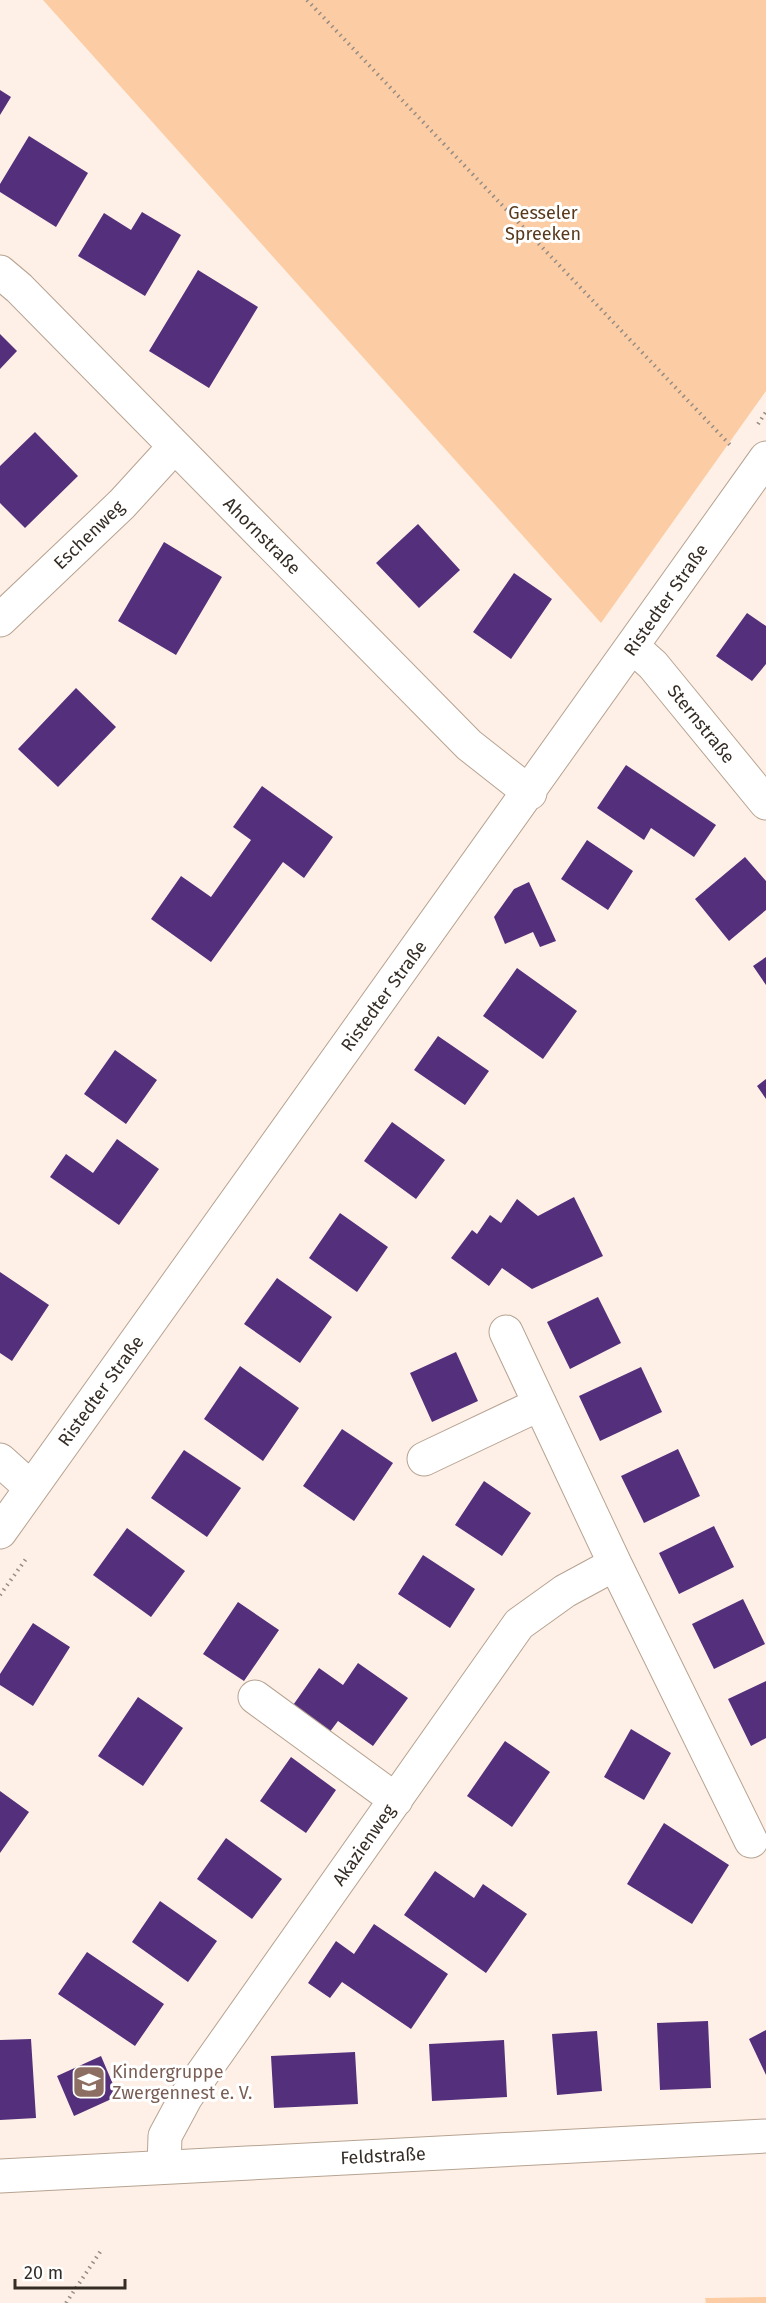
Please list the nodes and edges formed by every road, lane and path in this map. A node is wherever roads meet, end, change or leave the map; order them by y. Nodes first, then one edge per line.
1 (307, 0) edge
2 (0, 272) edge
3 (174, 447) junction
4 (761, 464) edge
5 (0, 620) edge
6 (633, 647) junction
7 (530, 793) junction
8 (766, 803) edge
9 (506, 1332) dead end
10 (540, 1404) junction
11 (424, 1459) dead end
12 (0, 1460) edge
13 (31, 1488) junction
14 (0, 1532) edge
15 (615, 1564) junction
16 (255, 1697) dead end
17 (396, 1800) junction
18 (751, 1841) dead end
19 (766, 2136) edge
20 (164, 2167) junction
21 (0, 2176) edge
22 (102, 2249) dead end
23 (66, 2303) edge

1 - 4 path
2 - 3 street, Ahornstraße
3 - 5 street, Eschenweg
3 - 7 street, Ahornstraße
4 - 6 street, Ristedter Straße
6 - 7 street, Ristedter Straße
6 - 8 street, Sternstraße
7 - 13 street, Ristedter Straße
9 - 10 street
10 - 11 street
10 - 15 street
12 - 13 street
13 - 14 street, Ristedter Straße
15 - 17 street, Akazienweg
15 - 18 street
16 - 17 street
17 - 20 street, Akazienweg
19 - 20 street, Feldstraße
20 - 21 street, Feldstraße
22 - 23 path

